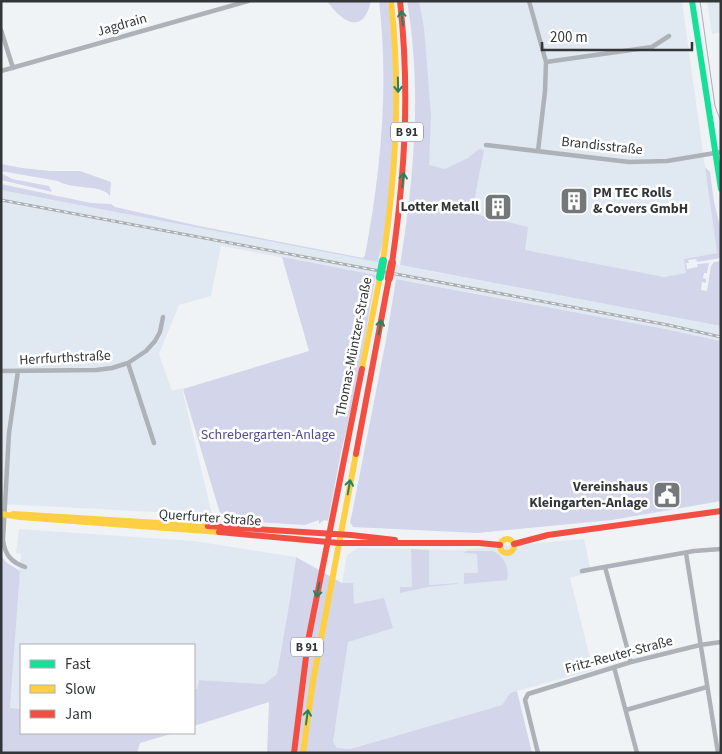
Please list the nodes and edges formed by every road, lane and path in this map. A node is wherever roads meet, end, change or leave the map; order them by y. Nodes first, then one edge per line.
1 (248, 1) edge
2 (391, 1) edge
3 (400, 1) edge
4 (529, 1) edge
5 (692, 1) edge
6 (1, 30) edge
7 (670, 36) dead end
8 (546, 62) junction
9 (13, 68) junction
10 (1, 71) edge
11 (486, 145) dead end
12 (538, 151) junction
13 (718, 153) edge
14 (721, 189) edge
15 (163, 317) dead end
16 (128, 363) junction
17 (1, 371) edge
18 (18, 371) junction
19 (154, 443) dead end
20 (721, 510) edge
21 (3, 514) edge
22 (329, 538) junction
23 (340, 539) junction
24 (721, 549) edge
25 (686, 553) junction
26 (25, 567) dead end
27 (605, 567) junction
28 (582, 571) dead end
29 (721, 642) edge
30 (700, 645) junction
31 (631, 662) junction
32 (614, 667) junction
33 (707, 687) junction
34 (626, 710) junction
35 (294, 753) edge
36 (303, 753) edge
37 (538, 753) edge
38 (637, 753) edge
39 (718, 753) edge

1 - 9 street, Jagdrain
2 -> 22 main road, Thomas-Müntzer-Straße / B 91, bridge
23 -> 3 main road, Thomas-Müntzer-Straße / B 91, bridge
4 - 8 street
5 - 13 main road
6 - 9 street
7 - 8 street
8 - 12 street
9 - 10 street, Jagdrain
11 - 12 street, Brandisstraße
12 - 13 street, Brandisstraße
13 - 14 main road
15 - 16 street, Herrfurthstraße
16 - 18 street, Herrfurthstraße
16 - 19 street, Herrfurthstraße
17 - 18 street, Herrfurthstraße
18 - 21 street
20 - 23 main road, Querfurter Straße
21 - 22 main road, Querfurter Straße
21 - 26 street
22 - 23 main road, Querfurter Straße
22 -> 35 main road, Thomas-Müntzer-Straße / B 91
36 -> 23 main road, Thomas-Müntzer-Straße / B 91
24 - 25 street
25 - 27 street
25 - 30 street
27 - 28 street
27 - 31 street
29 - 30 street, Fritz-Reuter-Straße
30 - 31 street, Fritz-Reuter-Straße
30 - 33 street
31 - 32 street, Fritz-Reuter-Straße
32 - 34 street
32 - 37 street, Fritz-Reuter-Straße
33 - 34 street
33 - 39 street
34 - 38 street

